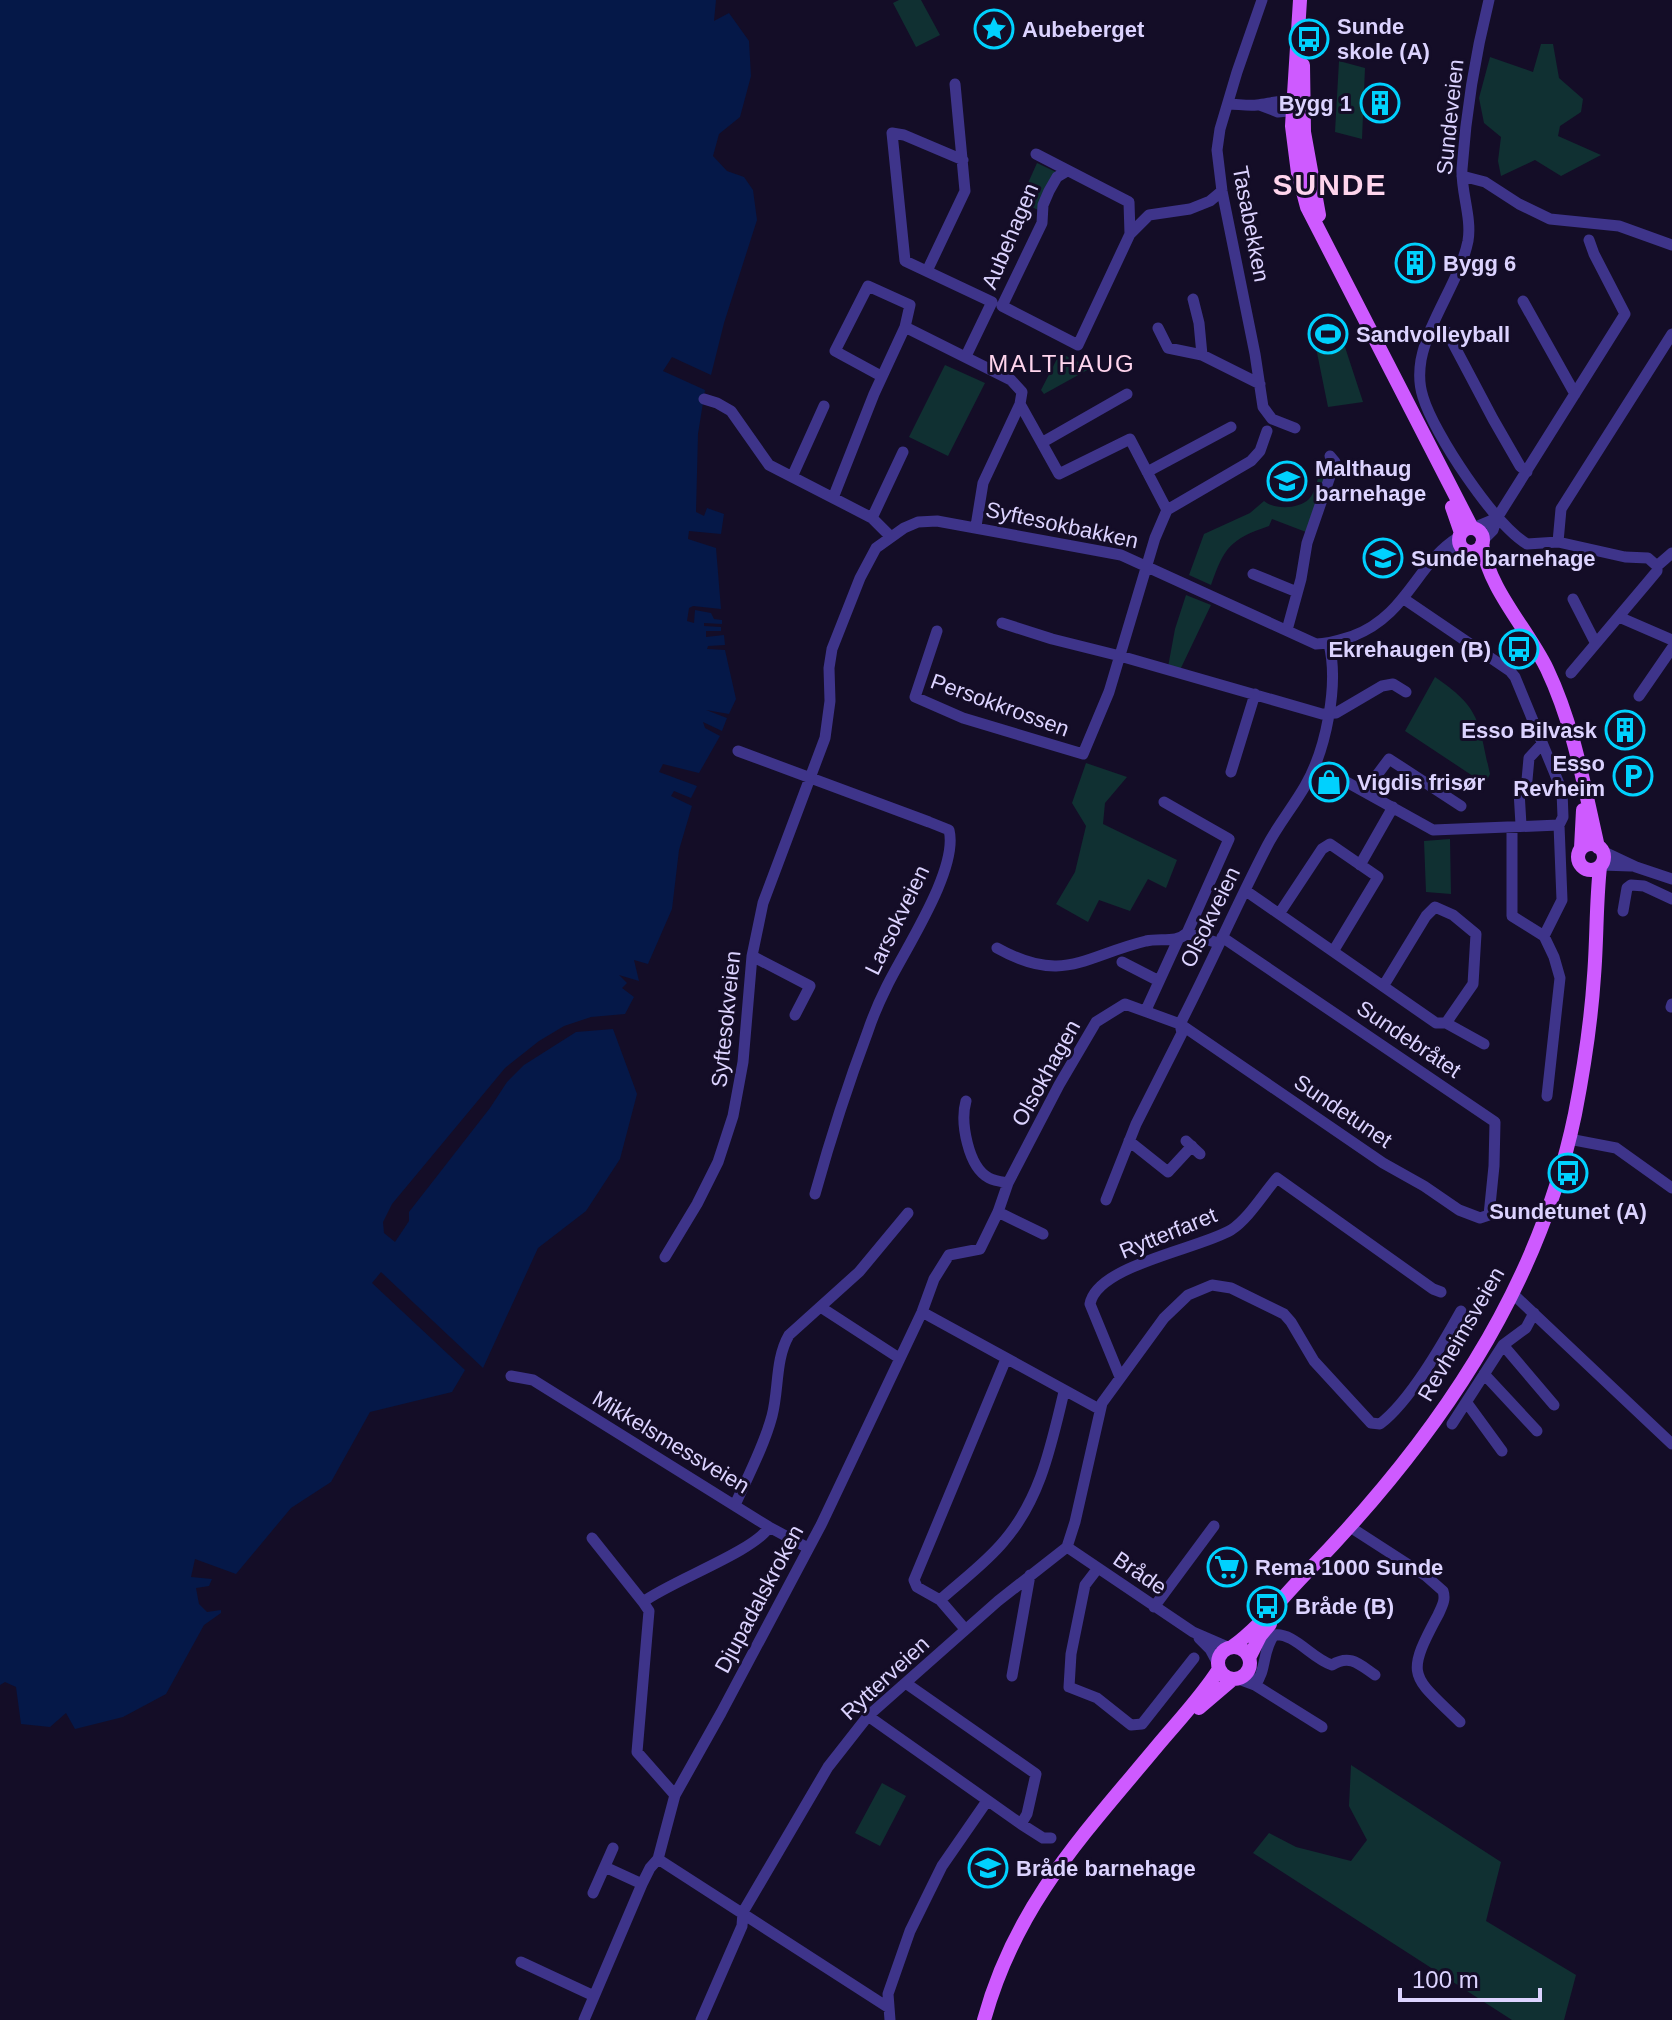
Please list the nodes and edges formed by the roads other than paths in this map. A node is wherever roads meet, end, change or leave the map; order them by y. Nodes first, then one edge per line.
1 (1262, 0) edge
2 (1489, 0) edge
3 (1300, 2) edge
4 (955, 84) dead end
5 (1228, 104) junction
6 (1295, 108) junction
7 (1036, 154) dead end
8 (963, 160) junction
9 (1067, 171) junction
10 (1462, 176) junction
11 (1222, 191) junction
12 (1130, 234) junction
13 (1589, 240) dead end
14 (1672, 245) edge
15 (927, 271) junction
16 (1193, 299) dead end
17 (1523, 301) dead end
18 (905, 327) junction
19 (1158, 328) dead end
20 (1431, 328) junction
21 (1672, 334) edge
22 (1202, 355) junction
23 (966, 356) junction
24 (881, 376) junction
25 (1260, 384) junction
26 (1127, 394) dead end
27 (1575, 394) junction
28 (704, 399) dead end
29 (1020, 404) junction
30 (824, 406) dead end
31 (1231, 427) dead end
32 (1295, 428) dead end
33 (1267, 431) dead end
34 (1043, 442) junction
35 (903, 452) dead end
36 (1330, 456) dead end
37 (1147, 472) junction
38 (1527, 472) junction
39 (792, 477) junction
40 (833, 498) junction
41 (1167, 510) junction
42 (872, 518) junction
43 (1497, 518) junction
44 (976, 526) junction
45 (890, 536) junction
46 (1471, 539) junction
47 (1558, 542) junction
48 (1672, 553) edge
49 (1147, 565) junction
50 (1657, 566) junction
51 (1672, 569) edge
52 (1253, 574) dead end
53 (1297, 592) junction
54 (1404, 599) junction
55 (1573, 599) dead end
56 (1619, 617) junction
57 (1002, 623) dead end
58 (1287, 630) junction
59 (937, 631) dead end
60 (1672, 640) edge
61 (1595, 642) junction
62 (1329, 644) junction
63 (1672, 648) edge
64 (1120, 656) junction
65 (1571, 673) dead end
66 (1406, 692) dead end
67 (1255, 694) junction
68 (1639, 696) dead end
69 (1328, 712) junction
70 (1542, 744) junction
71 (738, 751) dead end
72 (1316, 765) junction
73 (1231, 772) dead end
74 (808, 777) junction
75 (1365, 791) junction
76 (1164, 802) dead end
77 (1461, 806) dead end
78 (1393, 807) junction
79 (1559, 825) junction
80 (1516, 826) junction
81 (1581, 848) junction
82 (1600, 857) junction
83 (1360, 865) junction
84 (1583, 868) junction
85 (1672, 879) edge
86 (1246, 891) junction
87 (1672, 899) edge
88 (1623, 911) dead end
89 (1279, 914) junction
90 (1595, 915) junction
91 (1182, 936) junction
92 (1544, 936) junction
93 (1220, 940) junction
94 (997, 948) dead end
95 (1334, 950) junction
96 (752, 956) junction
97 (1122, 962) dead end
98 (1159, 981) junction
99 (1384, 985) junction
100 (1146, 1010) junction
101 (795, 1015) dead end
102 (1446, 1023) junction
103 (1180, 1024) junction
104 (1484, 1044) dead end
105 (1547, 1096) dead end
106 (966, 1101) dead end
107 (1569, 1139) junction
108 (1129, 1141) junction
109 (1192, 1147) dead end
110 (1008, 1183) junction
111 (1672, 1188) edge
112 (815, 1194) dead end
113 (1106, 1200) dead end
114 (998, 1212) junction
115 (908, 1213) dead end
116 (1489, 1215) joint
117 (1043, 1234) dead end
118 (986, 1238) joint
119 (665, 1257) dead end
120 (1441, 1292) dead end
121 (1512, 1293) junction
122 (822, 1308) junction
123 (1461, 1311) dead end
124 (922, 1312) junction
125 (1534, 1313) junction
126 (1503, 1345) junction
127 (899, 1358) junction
128 (1006, 1359) junction
129 (1484, 1374) junction
130 (511, 1376) dead end
131 (1120, 1377) junction
132 (1064, 1392) junction
133 (1467, 1403) junction
134 (1554, 1405) dead end
135 (1099, 1409) junction
136 (1452, 1424) dead end
137 (1537, 1431) dead end
138 (1672, 1444) edge
139 (1502, 1451) dead end
140 (735, 1505) junction
141 (1214, 1526) dead end
142 (769, 1527) junction
143 (1347, 1530) junction
144 (592, 1538) dead end
145 (1067, 1547) junction
146 (808, 1548) junction
147 (1098, 1568) junction
148 (1030, 1575) junction
149 (940, 1600) junction
150 (643, 1602) junction
151 (1154, 1607) junction
152 (965, 1629) junction
153 (1193, 1632) junction
154 (1231, 1647) junction
155 (1194, 1658) dead end
156 (1218, 1666) junction
157 (1241, 1671) junction
158 (1375, 1675) dead end
159 (1012, 1676) dead end
160 (907, 1684) junction
161 (1255, 1685) junction
162 (868, 1716) junction
163 (1460, 1722) dead end
164 (1322, 1727) dead end
165 (1129, 1780) junction
166 (675, 1795) junction
167 (987, 1801) junction
168 (1021, 1824) junction
169 (1051, 1838) dead end
170 (613, 1848) dead end
171 (658, 1859) junction
172 (605, 1867) junction
173 (642, 1884) junction
174 (593, 1893) dead end
175 (743, 1912) junction
176 (521, 1962) dead end
177 (594, 1996) junction
178 (890, 2014) edge
179 (584, 2020) edge
180 (701, 2020) edge
181 (984, 2020) edge

1 - 5 street, Tasabekken
2 - 10 street, Sundeveien
3 - 6 main road, Revheimsveien
4 - 8 street
5 - 6 street
5 - 11 street, Tasabekken
6 - 46 main road, Revheimsveien
7 - 9 street, Aubehagen
8 - 15 street
8 - 15 street
9 - 12 street, Aubehagen
9 - 12 street, Aubehagen
10 - 14 street
10 - 20 street, Sundeveien
11 - 12 street
11 - 25 street, Tasabekken
13 - 27 street
15 - 23 street, Aubehagen
16 - 22 street
17 - 27 street
18 - 23 street
18 - 24 street
18 - 24 street
19 - 22 street
20 - 38 street
20 - 43 street, Sundeveien
21 - 47 street
22 - 25 street
23 - 29 street
24 - 40 street
25 - 32 street, Tasabekken
26 - 34 street
27 - 38 street
28 - 39 street
29 - 34 street
29 - 44 street
30 - 39 street
31 - 37 street
33 - 41 street
34 - 37 street
35 - 42 street
36 - 53 street
37 - 41 street
38 - 43 street
39 - 40 street
40 - 42 street
41 - 49 street, Persokkrossen
42 - 45 street
43 - 46 street
43 - 47 street, Sundeveien
44 - 45 street, Syftesokbakken
44 - 49 street, Syftesokbakken
45 - 74 street
46 - 54 street
46 - 81 main road, Revheimsveien
46 - 82 main road, Revheimsveien
47 - 50 street, Sundeveien
48 - 50 street
49 - 58 street, Syftesokbakken
49 - 64 street, Persokkrossen
50 - 51 street, Sundeveien
50 - 56 street
52 - 53 street
53 - 58 street
54 - 62 street
54 - 70 street
55 - 61 street
56 - 60 street
56 - 61 street
57 - 64 street
58 - 62 street, Syftesokbakken
59 - 64 street, Persokkrossen
61 - 65 street
62 - 69 street, Olsokveien
63 - 68 street
64 - 67 street
66 - 69 street
67 - 69 street
67 - 73 street
69 - 72 street, Olsokveien
70 - 79 street
70 - 80 street
71 - 74 street, Larsokveien
72 - 75 street
72 - 86 street, Olsokveien
74 - 96 street, Syftesokveien
74 - 112 street, Larsokveien
75 - 77 street
75 - 78 street
76 - 91 street
78 - 80 street
78 - 83 street
79 - 80 street
79 - 92 street
80 - 92 street
81 - 82 main road
81 - 84 main road
82 - 84 main road
82 - 85 street
82 - 90 main road, Revheimsveien
83 - 89 street
83 - 95 street
84 - 90 main road, Revheimsveien
86 - 89 street
86 - 93 street, Olsokveien
87 - 88 street
89 - 95 street
90 - 107 main road, Revheimsveien
91 - 93 street
91 - 94 street
91 - 98 street
92 - 105 street
93 - 103 street, Olsokveien
93 - 116 street, Sundebråtet
95 - 99 street
96 - 101 street
96 - 119 street, Syftesokveien
97 - 98 street
98 - 100 street
99 - 102 street
99 - 102 street
100 - 103 street, Olsokhagen
100 - 110 street, Olsokhagen
102 - 104 street
103 - 108 street, Olsokveien
103 - 116 street, Sundetunet
106 - 110 street
107 - 111 street
107 - 121 main road, Revheimsveien
108 - 109 street
108 - 113 street, Olsokveien
110 - 114 street, Olsokhagen
114 - 117 street
114 - 118 street, Olsokhagen
115 - 122 street
118 - 124 street, Djupadalskroken
120 - 131 street, Rytterfaret
121 - 125 street
121 - 143 main road, Revheimsveien
122 - 127 street
122 - 140 street
123 - 131 street
124 - 127 street, Djupadalskroken
124 - 128 street
125 - 126 street, Revheimsveien
125 - 138 street
126 - 129 street, Revheimsveien
126 - 134 street
127 - 146 street, Djupadalskroken
128 - 132 street
128 - 149 street
129 - 133 street, Revheimsveien
129 - 137 street
130 - 140 street, Mikkelsmessveien
131 - 135 street
132 - 135 street
132 - 149 street
133 - 136 street, Revheimsveien
133 - 139 street
135 - 145 street
140 - 142 street, Mikkelsmessveien
141 - 151 street
142 - 146 street, Mikkelsmessveien
142 - 150 street
143 - 154 main road, Revheimsveien
143 - 157 main road, Revheimsveien
143 - 163 street
144 - 150 street
145 - 147 street, Bråde
145 - 148 street, Rytterveien
146 - 166 street, Djupadalskroken
147 - 151 street, Bråde
147 - 155 street
148 - 152 street, Rytterveien
148 - 159 street
149 - 152 street
150 - 166 street
151 - 153 street, Bråde
152 - 160 street, Rytterveien
153 - 154 street, Bråde
153 - 156 street, Bråde
154 - 156 main road
154 - 157 main road
156 - 157 main road
156 - 165 main road, Revheimsveien
157 - 161 street
157 - 165 main road, Revheimsveien
158 - 161 street
160 - 162 street, Rytterveien
160 - 168 street
161 - 164 street
162 - 167 street
162 - 175 street, Rytterveien
165 - 181 main road, Revheimsveien
166 - 171 street, Djupadalskroken
167 - 168 street
167 - 178 street
168 - 169 street
170 - 172 street
171 - 173 street, Djupadalskroken
171 - 175 street
172 - 173 street
172 - 174 street
173 - 177 street, Djupadalskroken
175 - 178 street
175 - 180 street, Rytterveien
176 - 177 street
177 - 179 street, Djupadalskroken

